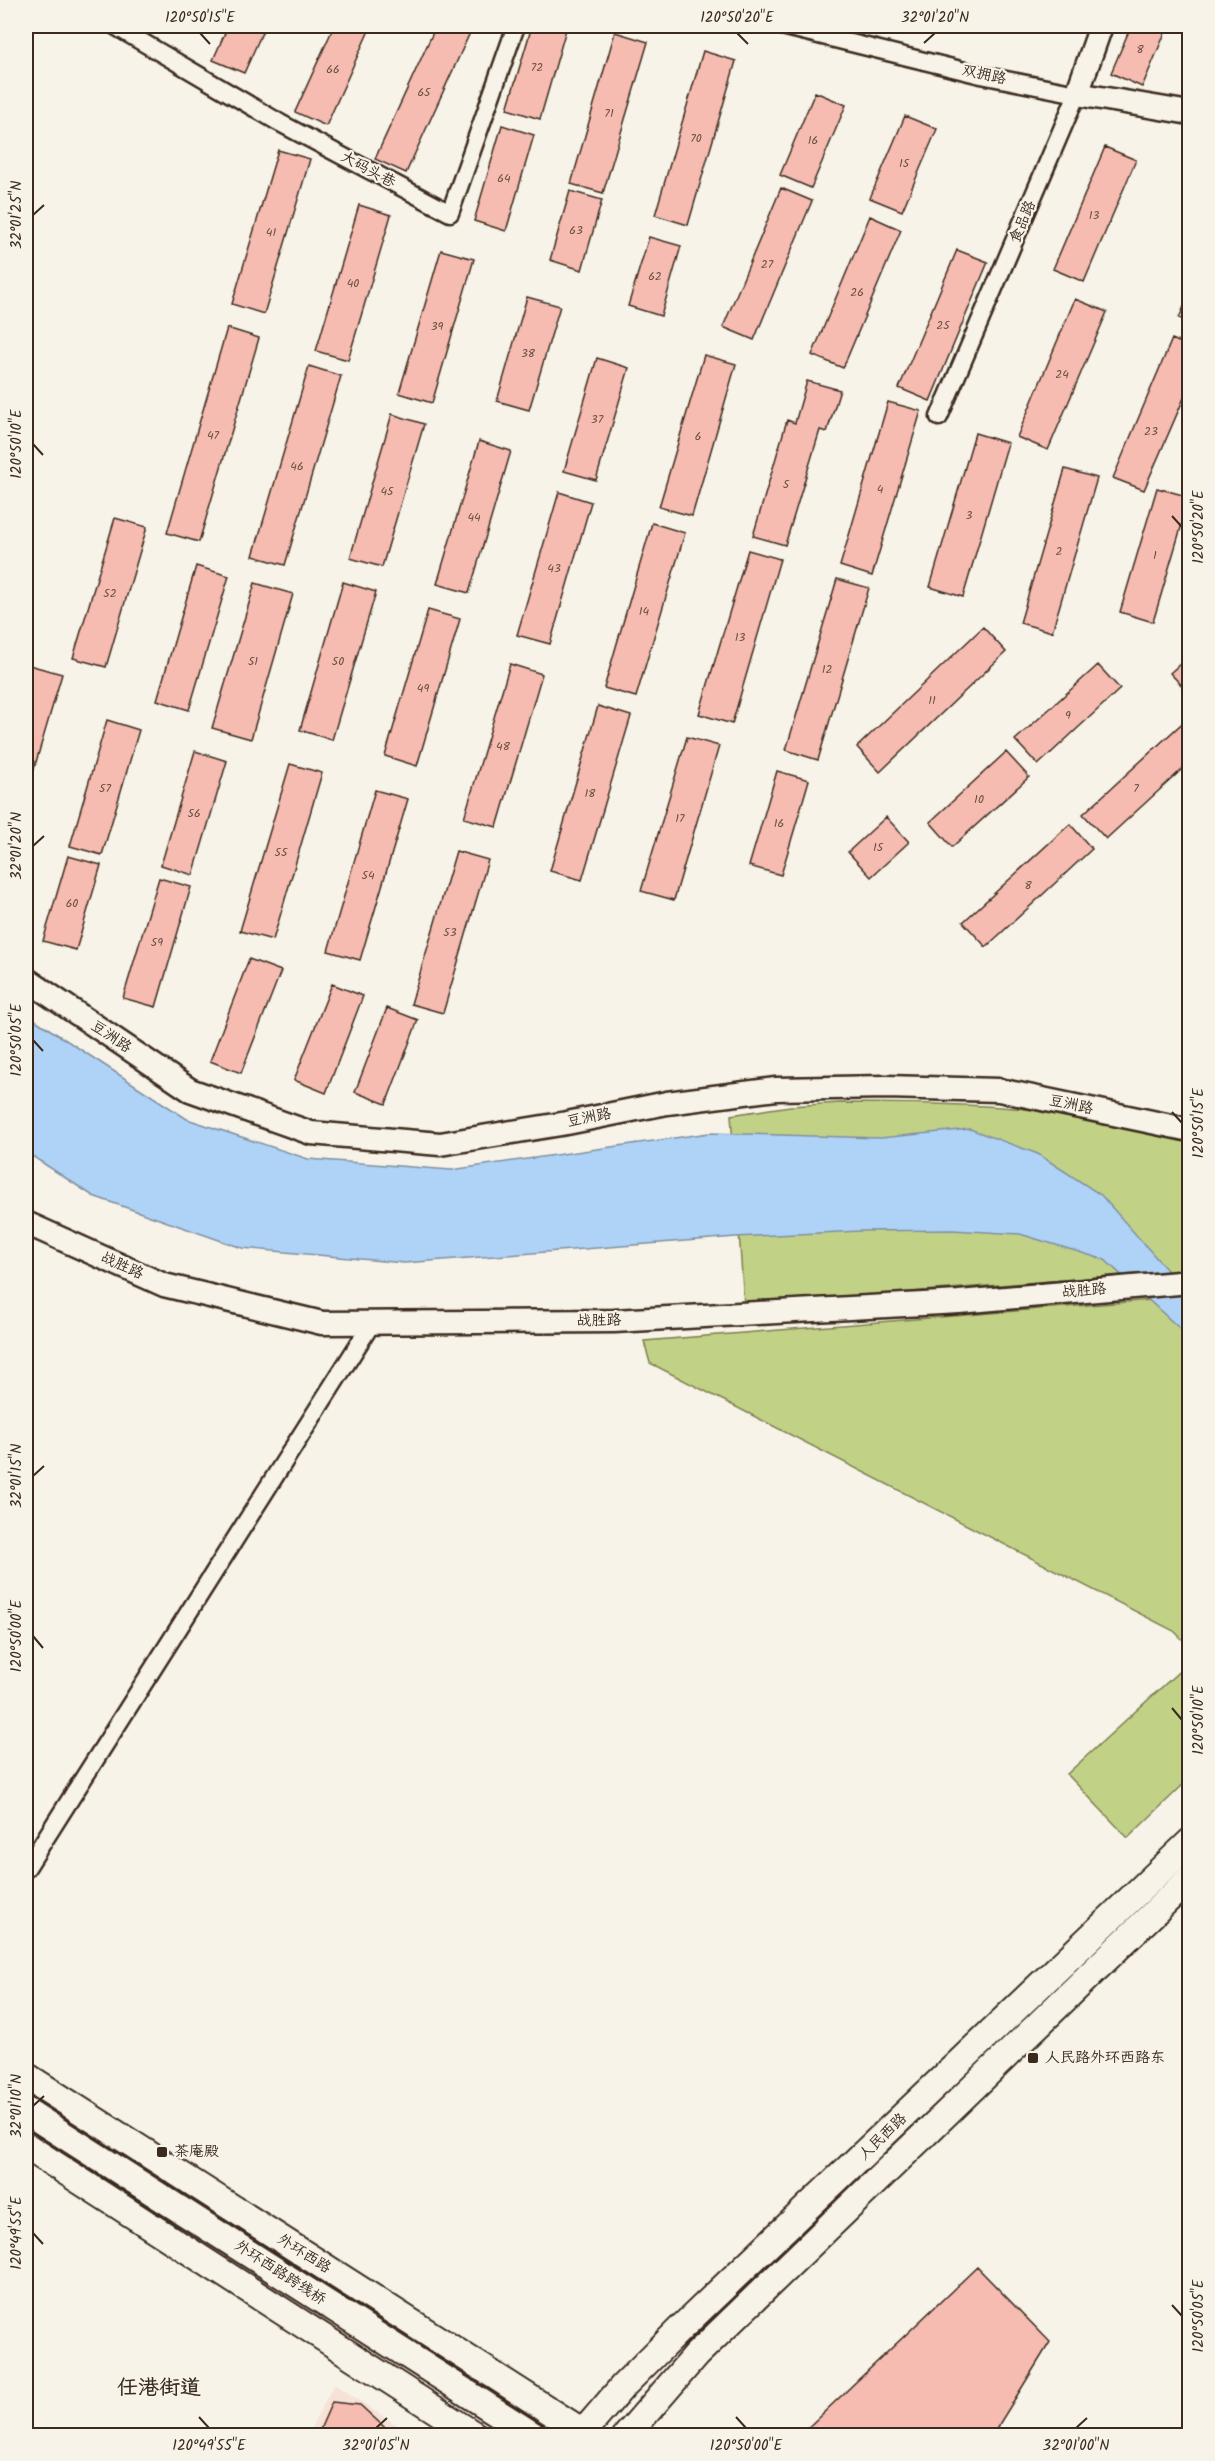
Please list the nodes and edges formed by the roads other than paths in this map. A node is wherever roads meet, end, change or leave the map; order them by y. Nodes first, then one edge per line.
1 (115, 26) edge
2 (516, 26) edge
3 (782, 26) edge
4 (1101, 26) edge
5 (1077, 94) junction
6 (1190, 113) edge
7 (939, 417) dead end
8 (26, 979) edge
9 (1190, 1130) edge
10 (26, 1223) edge
11 (1190, 1282) edge
12 (372, 1323) junction
13 (1190, 1842) edge
14 (26, 1869) edge
15 (1190, 1878) edge
16 (26, 2076) edge
17 (26, 2111) edge
18 (26, 2146) edge
19 (584, 2434) edge
20 (476, 2436) edge
21 (534, 2436) edge
22 (626, 2436) edge

1 - 2 street, 大码头巷
3 - 5 street, 双拥路
4 - 5 street, 食品路
5 - 6 street, 双拥路
5 - 7 street, 食品路
8 - 9 street, 豆洲路
10 - 12 street, 战胜路
11 - 12 street, 战胜路
12 - 14 street
13 - 19 main road, 人民西路
15 - 22 main road, 人民西路
16 - 19 main road, 外环西路
17 - 21 main road, 外环西路跨线桥
18 - 20 main road

